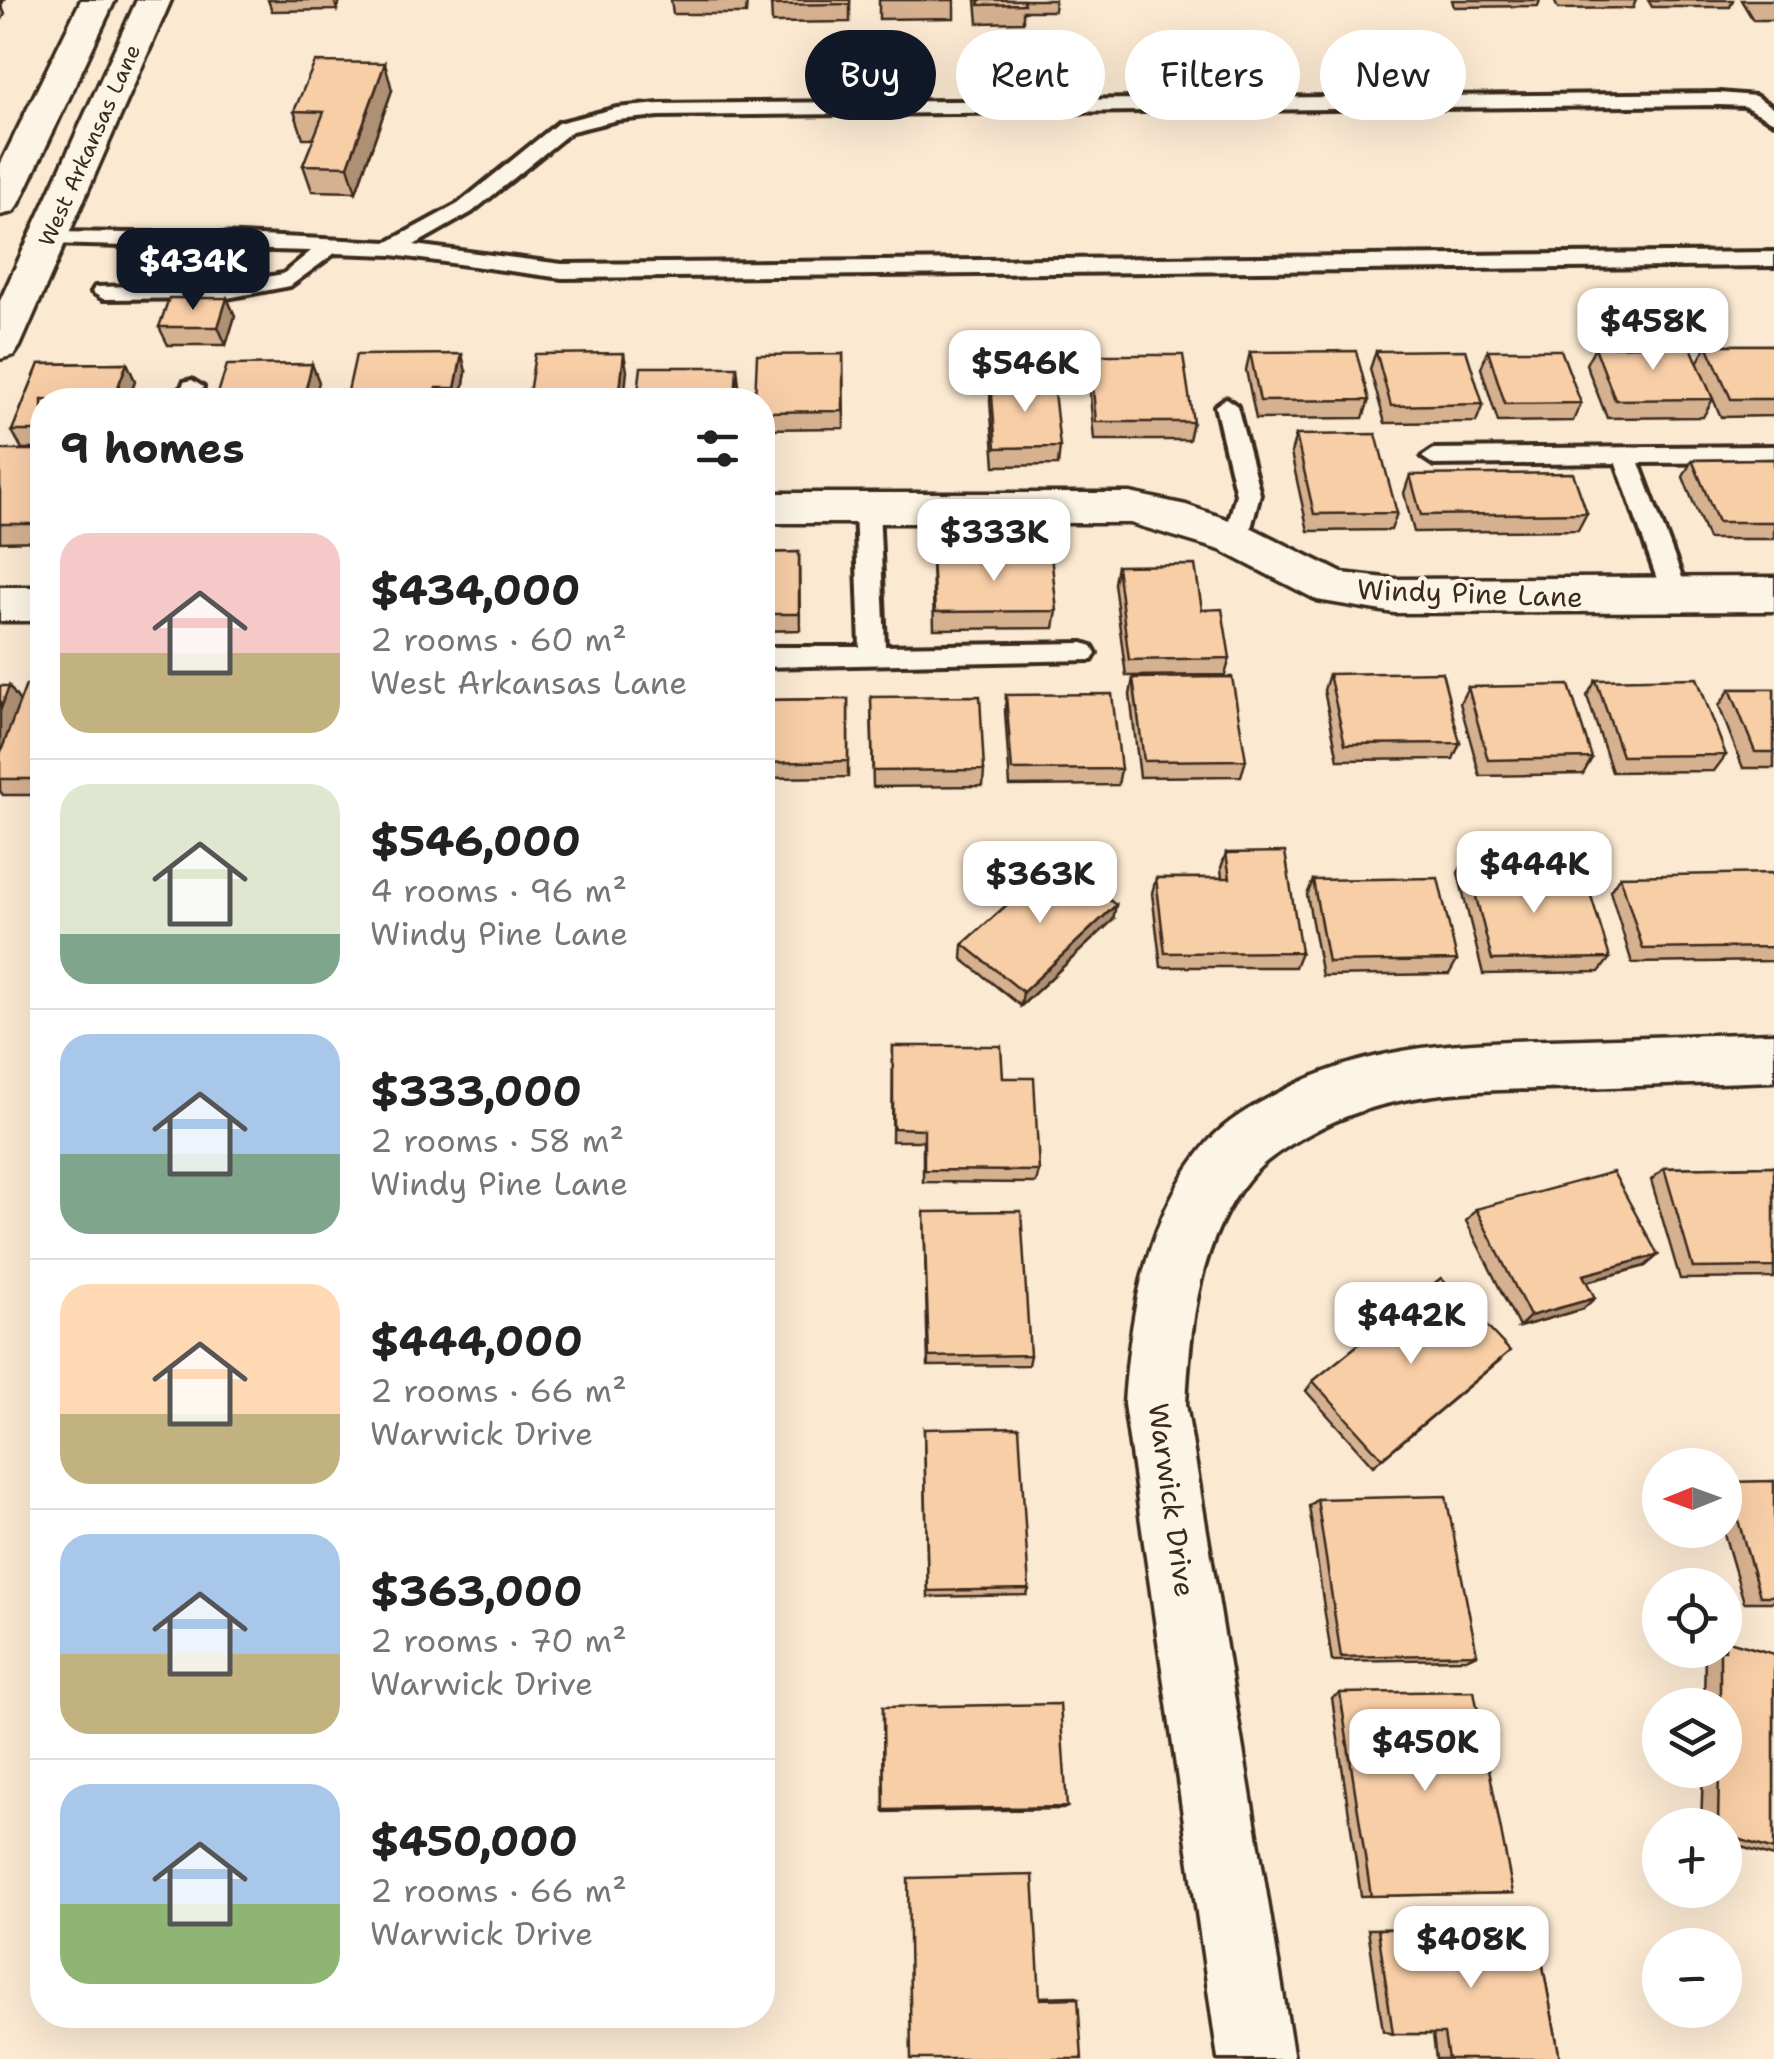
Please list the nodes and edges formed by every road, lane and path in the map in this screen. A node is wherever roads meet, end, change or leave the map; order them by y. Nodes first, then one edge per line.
1 (98, 0) edge
2 (154, 0) edge
3 (1774, 116) edge
4 (3, 191) edge
5 (48, 238) junction
6 (330, 246) junction
7 (392, 249) junction
8 (1774, 259) edge
9 (104, 292) dead end
10 (0, 346) edge
11 (1226, 406) dead end
12 (1774, 454) edge
13 (1625, 456) junction
14 (1434, 457) dead end
15 (867, 507) junction
16 (775, 508) edge
17 (1236, 539) junction
18 (1774, 594) edge
19 (1676, 596) junction
20 (0, 604) edge
21 (30, 604) edge
22 (1084, 654) dead end
23 (873, 656) junction
24 (775, 657) edge
25 (1774, 1057) edge
26 (1256, 2059) edge

1 - 4 street, West Arkansas Lane
2 - 5 street, West Arkansas Lane
3 - 7 lane
5 - 6 lane
5 - 10 street, West Arkansas Lane
6 - 7 lane
6 - 9 lane
7 - 8 lane
11 - 17 lane
12 - 13 lane
13 - 14 lane
13 - 19 lane
15 - 16 street, Windy Pine Lane
15 - 17 street, Windy Pine Lane
15 - 23 lane
17 - 19 street, Windy Pine Lane
18 - 19 street, Windy Pine Lane
20 - 21 street
22 - 23 lane
23 - 24 lane
25 - 26 street, Warwick Drive

